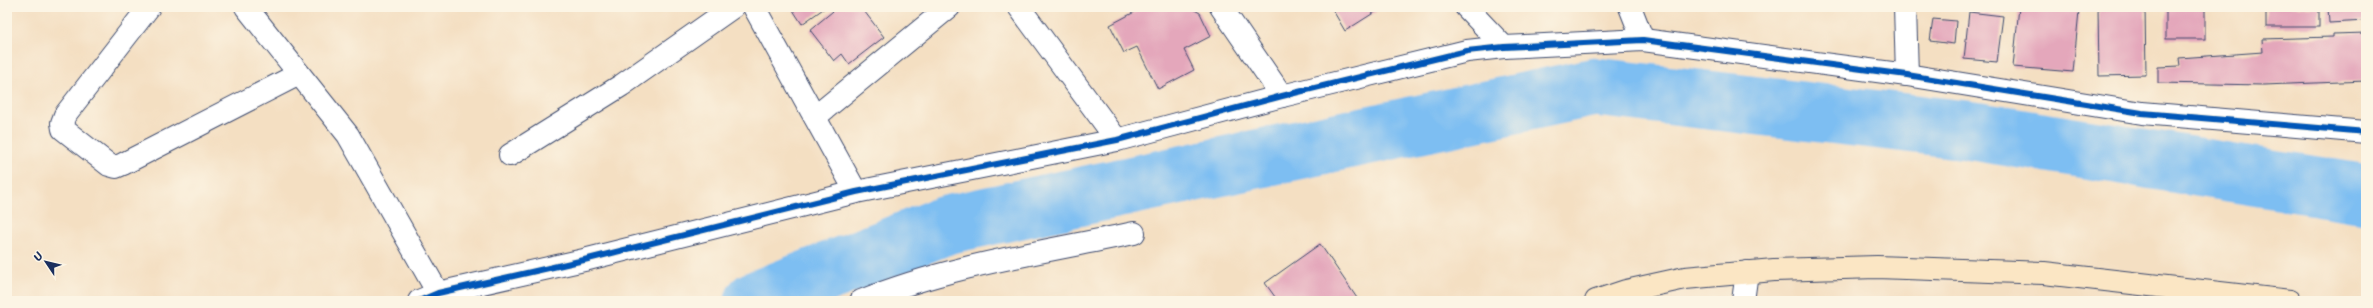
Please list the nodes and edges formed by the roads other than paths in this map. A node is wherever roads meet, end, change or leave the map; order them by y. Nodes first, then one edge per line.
1 (148, 7) edge
2 (246, 7) edge
3 (733, 7) edge
4 (754, 7) edge
5 (949, 7) edge
6 (1019, 7) edge
7 (1221, 7) edge
8 (1466, 7) edge
9 (1630, 7) edge
10 (1905, 7) edge
11 (1643, 40) junction
12 (1504, 47) junction
13 (299, 74) junction
14 (1908, 75) junction
15 (1282, 96) junction
16 (815, 116) junction
17 (2366, 132) edge
18 (1117, 140) junction
19 (510, 155) dead end
20 (856, 192) junction
21 (1134, 232) dead end
22 (1747, 272) junction
23 (2165, 294) edge
24 (429, 297) edge
25 (861, 301) edge
26 (1596, 301) edge
27 (1743, 301) edge
28 (2290, 301) edge

1 - 13 street
2 - 13 street
3 - 19 street
4 - 16 street
5 - 16 street
6 - 18 street
7 - 15 street
8 - 12 street
9 - 11 street
10 - 14 street
11 - 12 street
11 - 14 street
12 - 15 street
13 - 24 street
14 - 17 street
15 - 18 street
16 - 20 street
18 - 20 street
20 - 24 street
21 - 25 street
22 - 23 street
22 - 26 street
22 - 27 street
23 - 28 street

